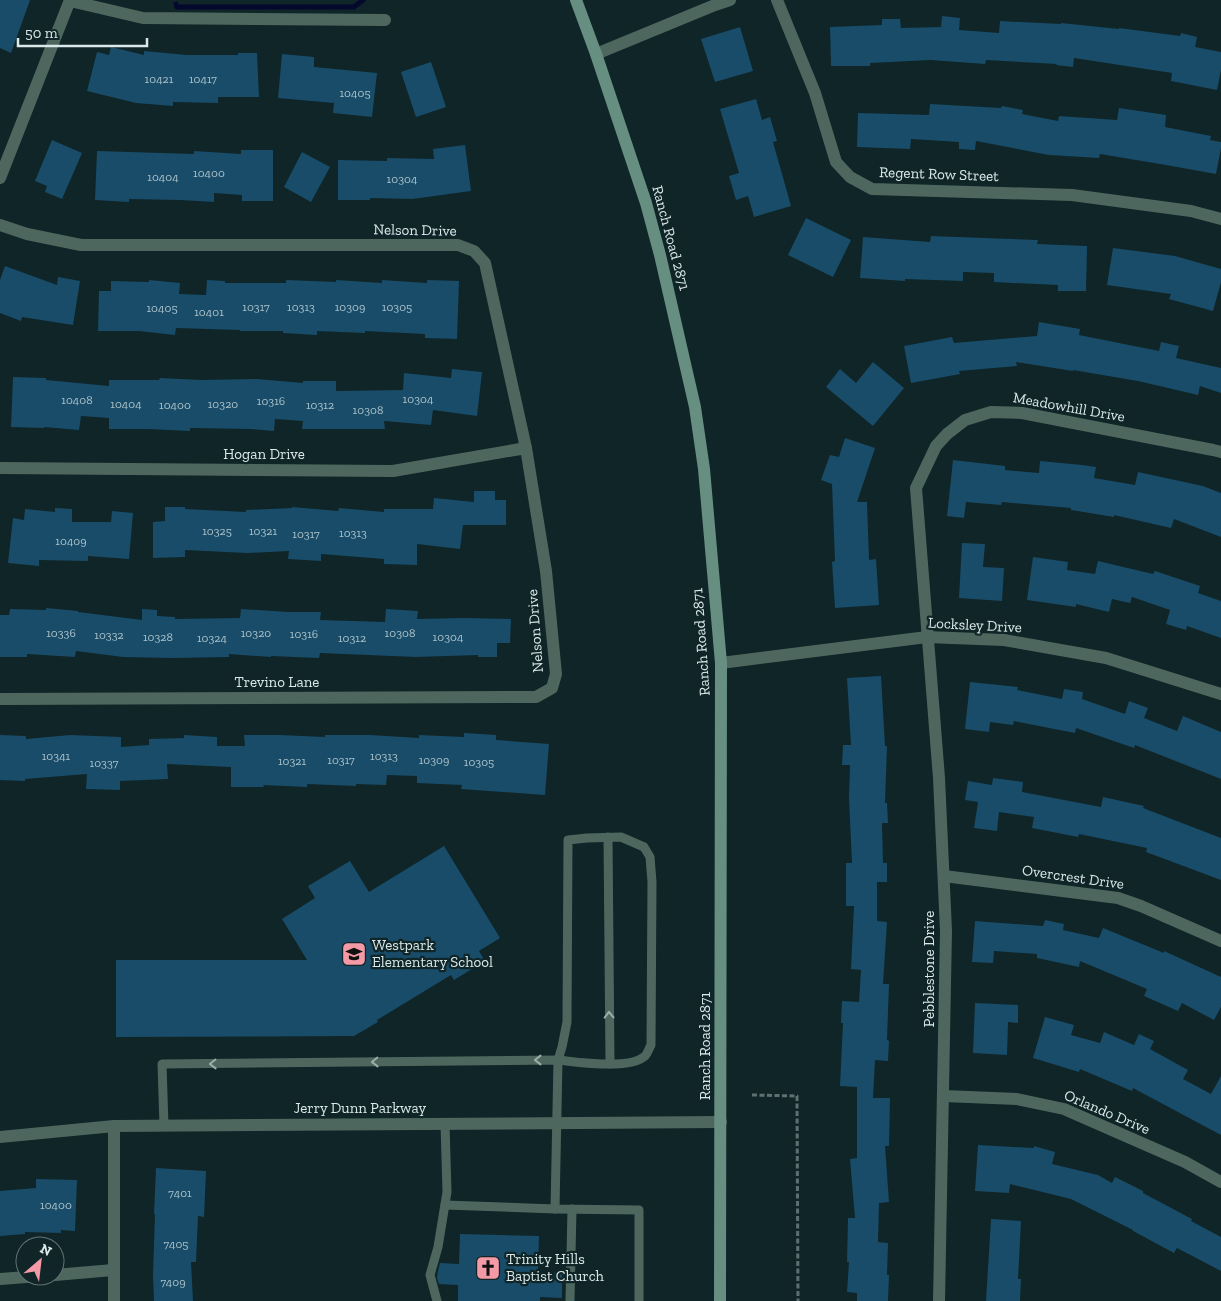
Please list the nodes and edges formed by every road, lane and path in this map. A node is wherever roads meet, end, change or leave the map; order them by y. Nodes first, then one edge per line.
1 (576, 0) edge
2 (730, 0) edge
3 (777, 0) edge
4 (70, 1) edge
5 (385, 20) dead end
6 (596, 54) junction
7 (0, 178) edge
8 (1221, 219) edge
9 (0, 224) edge
10 (526, 448) junction
11 (1221, 452) edge
12 (0, 468) edge
13 (927, 637) junction
14 (721, 663) junction
15 (552, 688) joint
16 (1221, 694) edge
17 (0, 699) edge
18 (608, 837) junction
19 (944, 876) junction
20 (1221, 940) edge
21 (558, 1060) junction
22 (610, 1064) junction
23 (752, 1095) dead end
24 (944, 1096) junction
25 (721, 1122) junction
26 (556, 1123) junction
27 (445, 1124) junction
28 (114, 1126) junction
29 (164, 1126) junction
30 (0, 1137) edge
31 (1221, 1182) edge
32 (445, 1205) junction
33 (555, 1209) junction
34 (572, 1209) junction
35 (114, 1270) junction
36 (65, 1274) edge
37 (15, 1278) edge
38 (0, 1279) edge
39 (114, 1301) edge
40 (437, 1301) edge
41 (570, 1301) edge
42 (640, 1301) edge
43 (720, 1301) edge
44 (798, 1301) edge
45 (939, 1301) edge

1 - 6 main road, Ranch Road 2871
2 - 6 street
3 - 8 street, Regent Row Street
4 - 5 street
4 - 7 street
6 - 14 main road, Ranch Road 2871
9 - 10 street, Nelson Drive
10 - 12 street, Hogan Drive
10 - 15 street, Nelson Drive
11 - 13 street, Meadowhill Drive
13 - 14 street, Locksley Drive
13 - 16 street, Locksley Drive
13 - 19 street, Pebblestone Drive
14 - 25 main road, Ranch Road 2871
15 - 17 street, Trevino Lane
18 - 21 lane
22 -> 18 lane
18 - 22 lane
19 - 20 street, Overcrest Drive
19 - 24 street, Pebblestone Drive
21 - 22 lane
21 - 26 lane
21 -> 29 lane
23 - 44 path
24 - 31 street, Orlando Drive
24 - 45 street, Pebblestone Drive
25 - 26 street, Jerry Dunn Parkway
25 - 43 main road, Ranch Road 2871
26 - 27 street, Jerry Dunn Parkway
26 - 33 lane
27 - 29 street, Jerry Dunn Parkway
27 - 32 lane
28 - 29 street, Jerry Dunn Parkway
28 - 30 street, Jerry Dunn Parkway
28 - 35 street
32 - 33 lane
32 - 40 lane
33 - 34 lane
34 - 41 lane
34 - 42 lane
35 - 36 street
35 - 39 street
37 - 38 street

